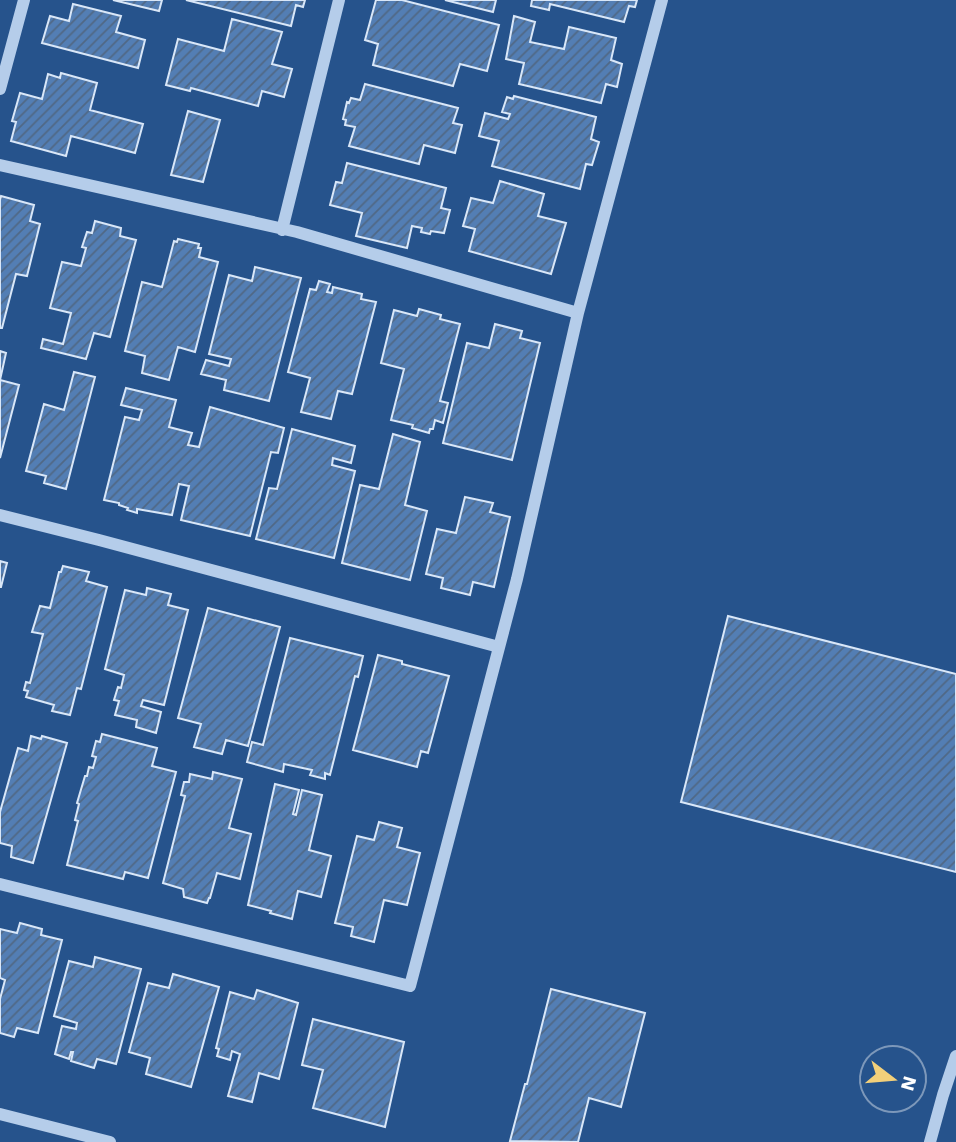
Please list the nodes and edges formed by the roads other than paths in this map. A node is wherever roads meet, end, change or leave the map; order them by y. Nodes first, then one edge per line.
1 (24, 0) edge
2 (339, 0) edge
3 (662, 0) edge
4 (0, 89) edge
5 (0, 165) edge
6 (282, 230) junction
7 (578, 313) junction
8 (0, 515) edge
9 (499, 647) junction
10 (0, 884) edge
11 (956, 1056) edge
12 (0, 1114) edge
13 (110, 1142) edge
14 (930, 1142) edge

1 - 4 street
2 - 6 street
3 - 7 street
5 - 6 street
6 - 7 street
7 - 9 street
8 - 9 street
9 - 10 street
11 - 14 street
12 - 13 street

